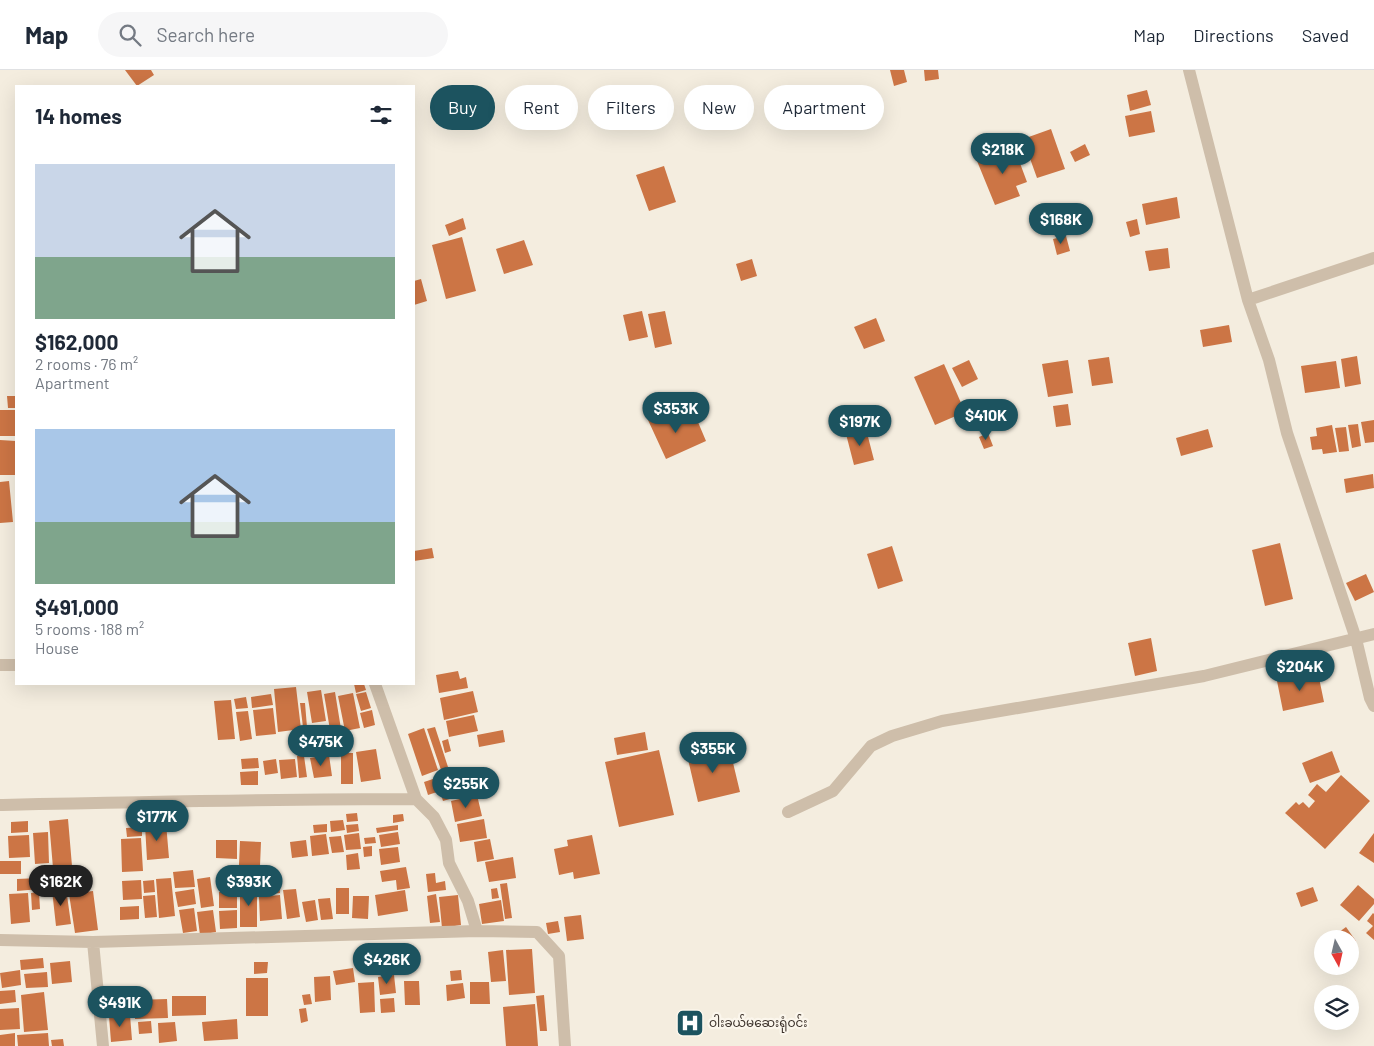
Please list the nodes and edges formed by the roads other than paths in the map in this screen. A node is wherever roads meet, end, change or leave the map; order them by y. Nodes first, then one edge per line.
1 (1190, 70) edge
2 (1374, 258) edge
3 (1248, 300) junction
4 (1374, 634) edge
5 (1356, 639) junction
6 (0, 665) edge
7 (15, 665) edge
8 (375, 685) edge
9 (1374, 706) edge
10 (416, 799) junction
11 (0, 805) edge
12 (788, 812) dead end
13 (477, 931) junction
14 (0, 940) edge
15 (93, 942) junction
16 (102, 1046) edge
17 (565, 1046) edge

1 - 3 street
2 - 3 street
3 - 5 street
4 - 5 street
5 - 9 street
5 - 12 street
6 - 7 street
8 - 10 street
10 - 11 street
10 - 13 street
13 - 15 street
13 - 17 street
14 - 15 street
15 - 16 street

